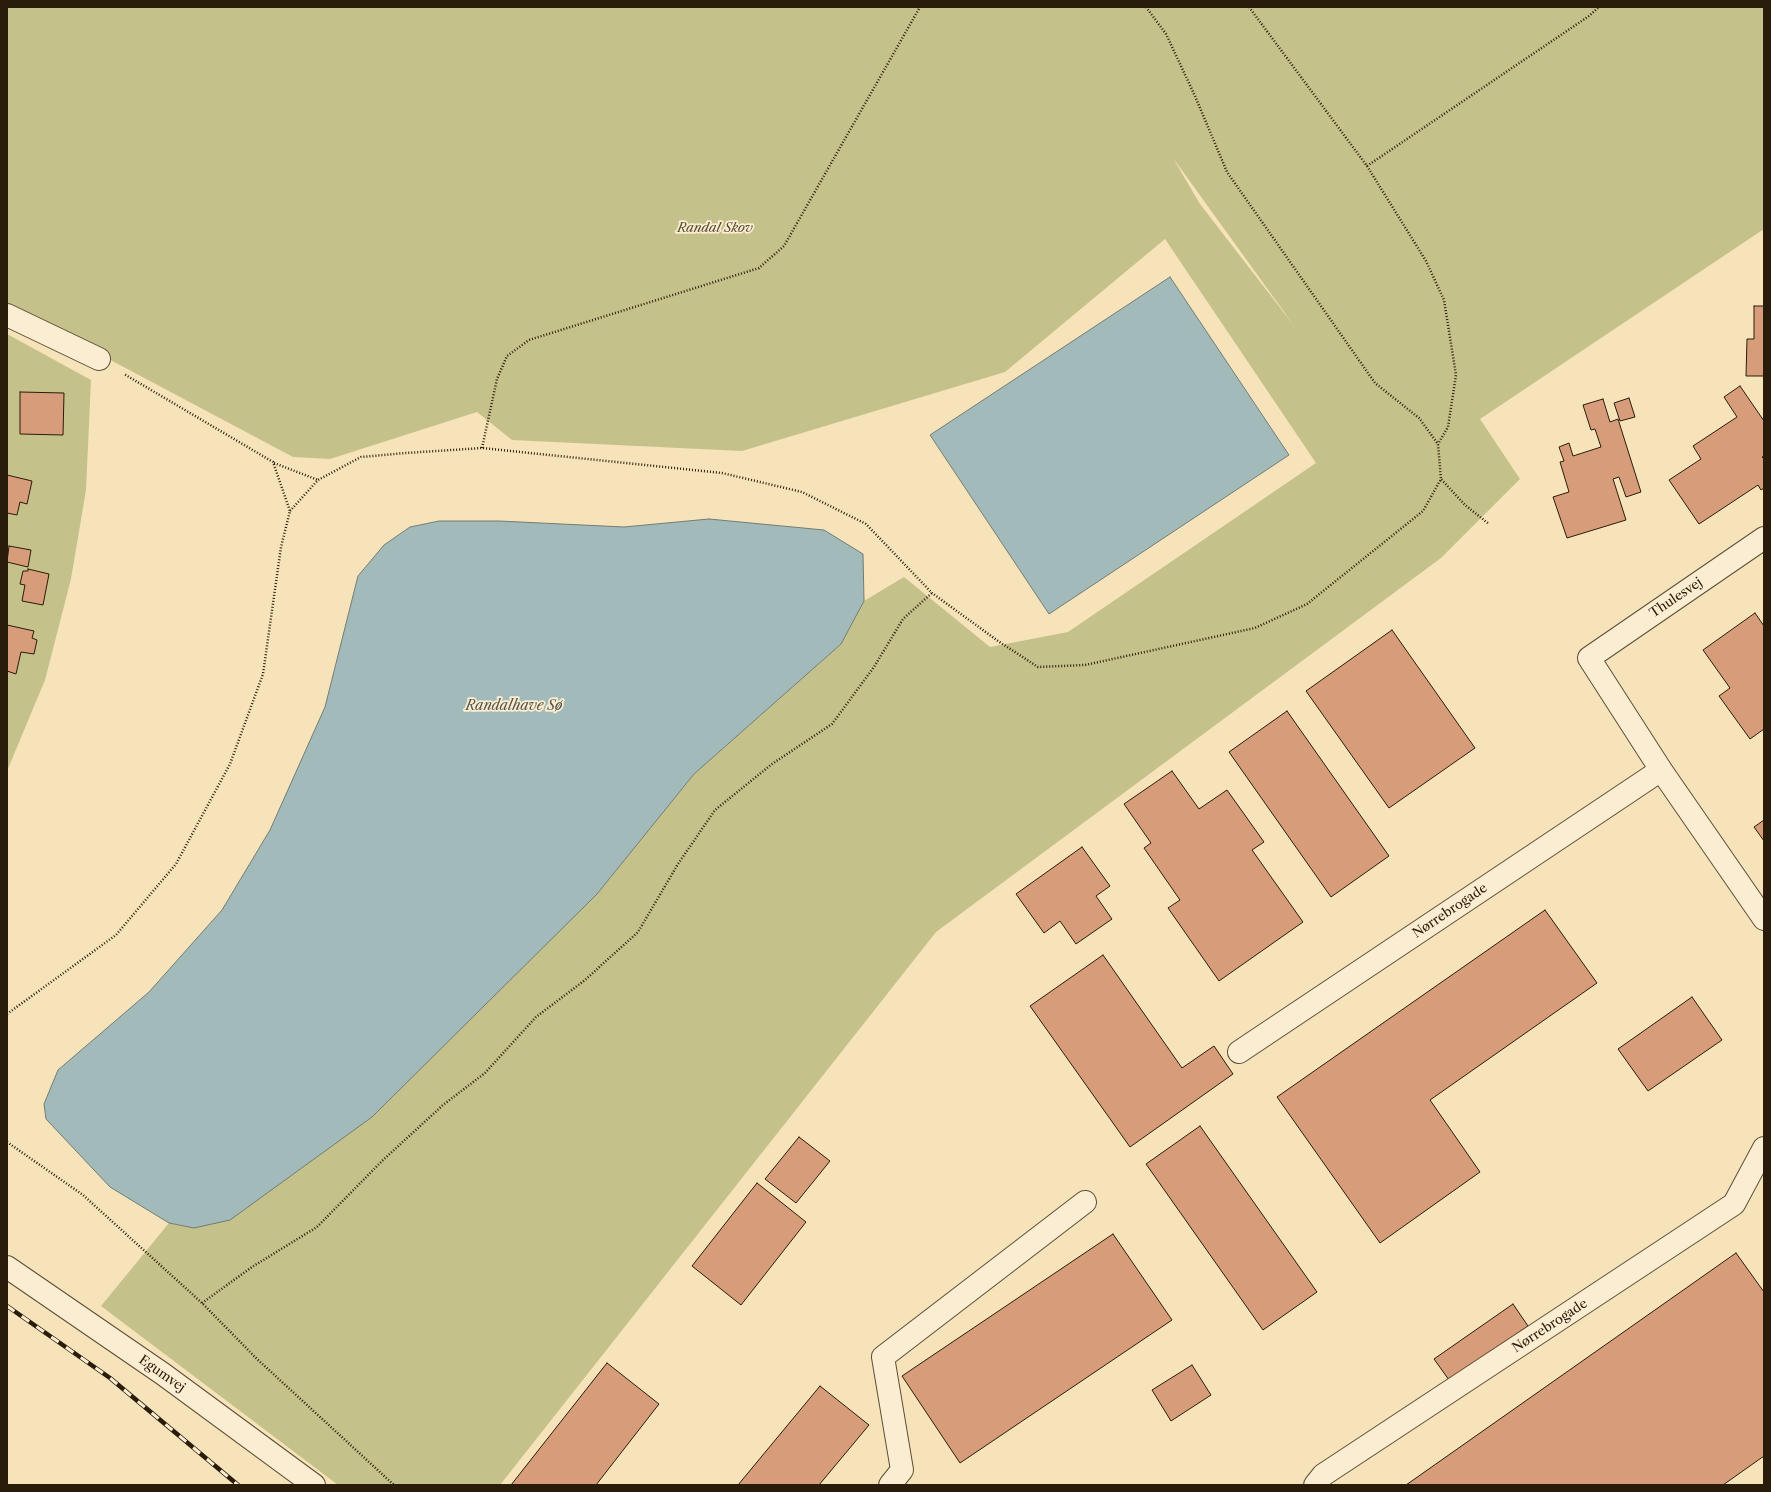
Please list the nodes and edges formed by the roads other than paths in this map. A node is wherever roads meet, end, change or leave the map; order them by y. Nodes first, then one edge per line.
1 (7, 315) edge
2 (100, 360) road end
3 (1764, 538) edge
4 (1661, 770) junction
5 (1764, 919) edge
6 (1239, 1052) dead end
7 (1764, 1148) edge
8 (1085, 1202) dead end
9 (7, 1267) edge
10 (314, 1485) edge
11 (890, 1485) edge
12 (1315, 1485) edge

1 - 2 street
3 - 4 street, Thulesvej
4 - 5 street
4 - 6 street, Nørrebrogade
7 - 12 street, Nørrebrogade
8 - 11 street
9 - 10 street, Egumvej

